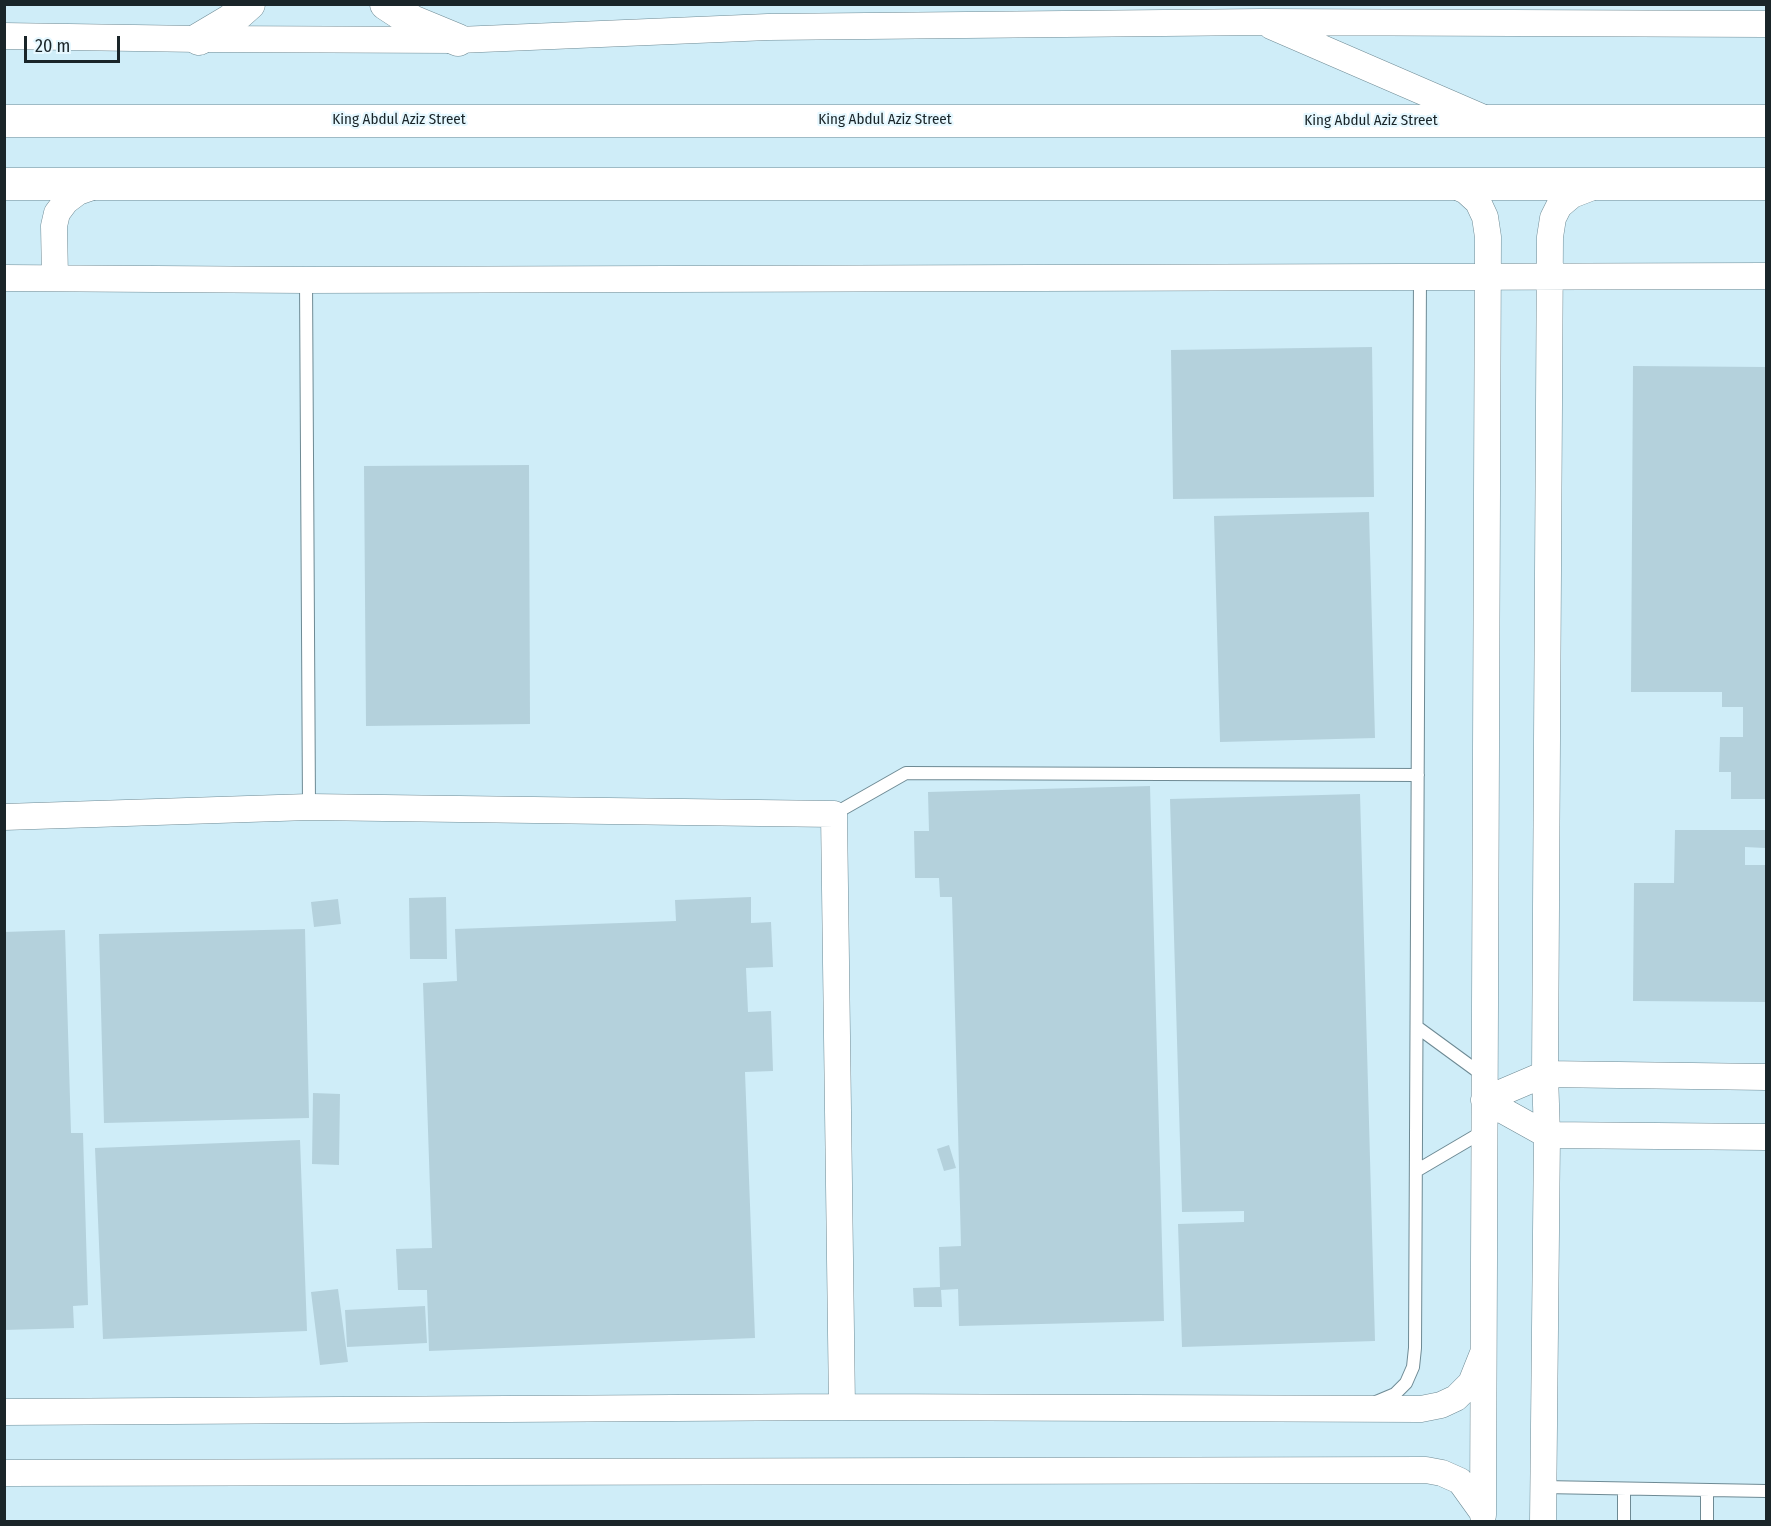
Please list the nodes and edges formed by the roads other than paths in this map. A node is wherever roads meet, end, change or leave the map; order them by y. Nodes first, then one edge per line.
1 (249, 4) edge
2 (386, 4) edge
3 (767, 16) edge
4 (1262, 22) junction
5 (1767, 24) edge
6 (4, 36) edge
7 (199, 39) junction
8 (458, 40) junction
9 (4, 121) edge
10 (1489, 121) junction
11 (1767, 121) edge
12 (1449, 183) junction
13 (4, 184) edge
14 (100, 184) junction
15 (1601, 184) junction
16 (1767, 184) edge
17 (1420, 276) junction
18 (1488, 276) junction
19 (1550, 276) junction
20 (1767, 276) edge
21 (4, 278) edge
22 (55, 278) junction
23 (306, 280) junction
24 (1418, 775) junction
25 (309, 807) junction
26 (834, 814) junction
27 (4, 817) edge
28 (1417, 1028) junction
29 (1545, 1074) junction
30 (1767, 1077) edge
31 (1484, 1088) junction
32 (1484, 1131) junction
33 (1547, 1135) junction
34 (1767, 1137) edge
35 (1416, 1171) junction
36 (1483, 1353) junction
37 (842, 1407) junction
38 (1353, 1409) junction
39 (4, 1412) edge
40 (4, 1473) edge
41 (1543, 1488) junction
42 (1624, 1489) junction
43 (1707, 1490) junction
44 (1767, 1491) edge
45 (1483, 1517) edge
46 (1543, 1521) edge
47 (1624, 1521) edge
48 (1707, 1521) edge

1 - 7 street
2 - 8 street
3 - 4 street
3 - 8 street
4 - 5 street
4 - 10 street
6 - 7 street
7 - 8 street
9 - 10 street, King Abdul Aziz Street
10 - 11 street, King Abdul Aziz Street
12 - 14 street
12 - 15 street
12 - 18 street
13 - 14 street
14 - 22 street
15 - 16 street
15 - 19 street
17 - 18 street
17 - 23 street
17 - 24 lane
18 - 19 street
18 - 31 street
19 - 20 street
19 - 29 street
21 - 22 street
22 - 23 street
23 - 25 lane
24 - 26 lane
24 - 28 lane
25 - 26 street
25 - 27 street
26 - 37 street
28 - 31 lane
28 - 35 lane
29 - 30 street
29 - 31 street
29 - 33 street
31 - 32 street
31 - 33 street
32 - 35 lane
32 - 36 street
33 - 34 street
33 - 41 street
35 - 38 lane
36 - 38 street
36 - 45 street
37 - 38 street
37 - 39 street
40 - 45 street
41 - 42 lane
41 - 46 street
42 - 43 lane
42 - 47 lane
43 - 44 lane
43 - 48 lane

